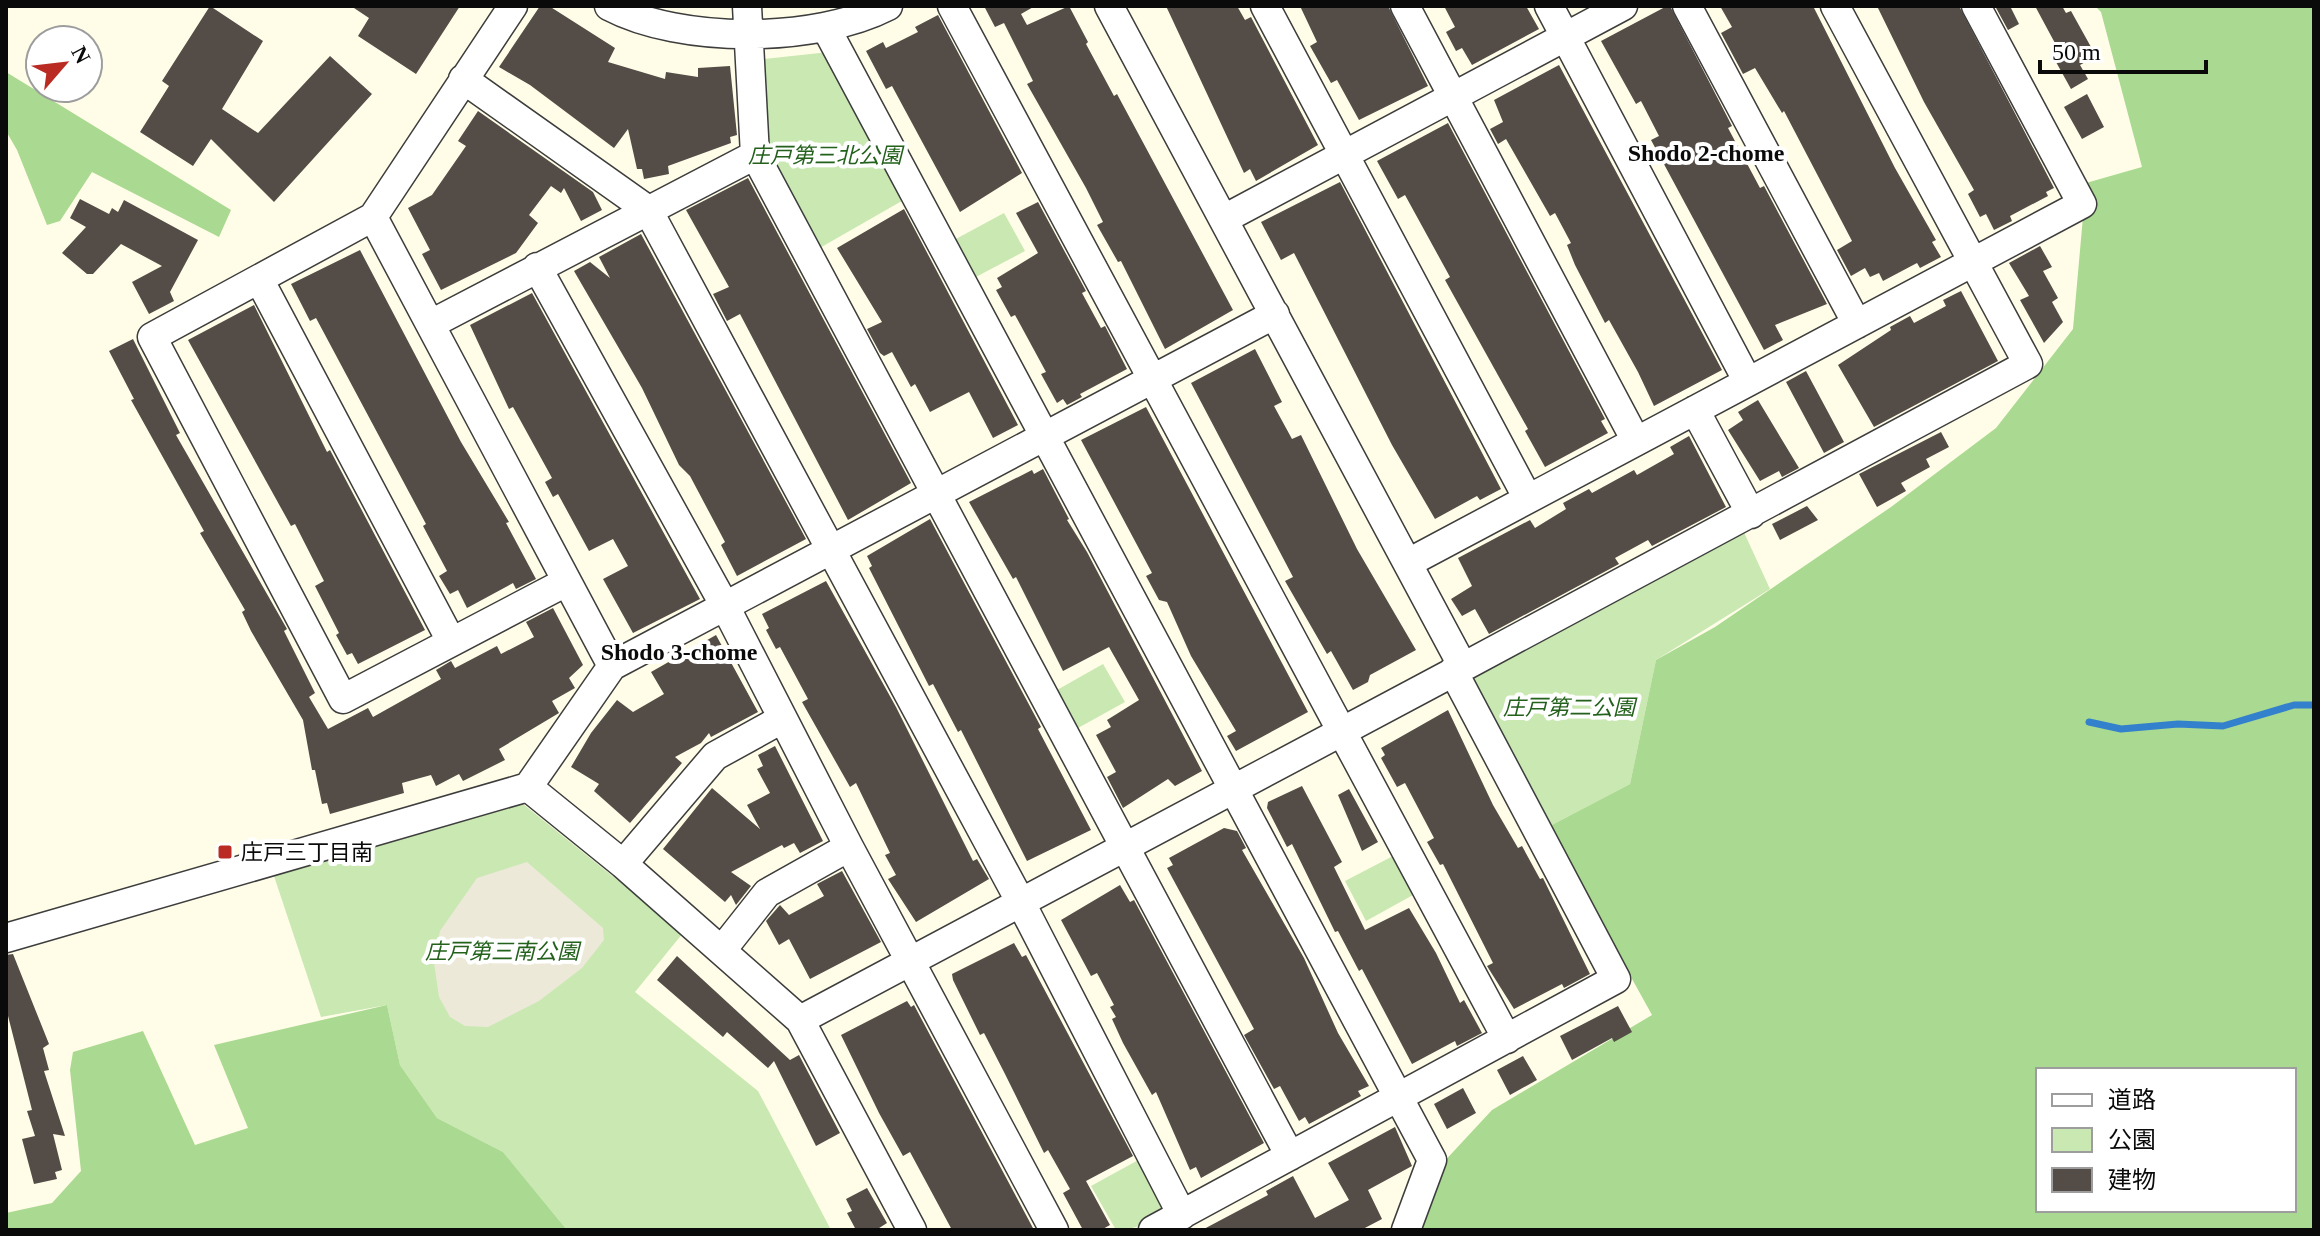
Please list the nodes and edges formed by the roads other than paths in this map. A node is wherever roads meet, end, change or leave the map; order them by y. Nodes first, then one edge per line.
1 (513, 6) edge
2 (609, 6) edge
3 (747, 6) edge
4 (888, 6) edge
5 (952, 6) edge
6 (1109, 6) edge
7 (1265, 6) edge
8 (1405, 6) edge
9 (1549, 6) edge
10 (1623, 6) edge
11 (1687, 6) edge
12 (1835, 6) edge
13 (1976, 6) edge
14 (826, 28) junction
15 (748, 35) junction
16 (1566, 37) junction
17 (463, 79) junction
18 (1453, 96) junction
19 (755, 155) junction
20 (1344, 155) junction
21 (648, 210) junction
22 (373, 217) junction
23 (1224, 219) junction
24 (1973, 262) junction
25 (537, 267) junction
26 (259, 279) junction
27 (1275, 314) junction
28 (431, 324) junction
29 (1857, 324) junction
30 (1152, 379) junction
31 (1748, 382) junction
32 (1695, 410) junction
33 (1044, 436) junction
34 (1636, 441) junction
35 (937, 494) junction
36 (1528, 499) junction
37 (1751, 514) junction
38 (831, 553) junction
39 (1408, 563) junction
40 (566, 582) junction
41 (726, 608) junction
42 (451, 641) junction
43 (612, 666) junction
44 (1458, 669) junction
45 (782, 719) junction
46 (1342, 732) junction
47 (528, 787) junction
48 (1233, 789) junction
49 (849, 847) junction
50 (1123, 847) junction
51 (623, 864) junction
52 (1020, 901) junction
53 (6, 938) edge
54 (722, 950) junction
55 (910, 960) junction
56 (800, 1020) junction
57 (1507, 1039) junction
58 (1399, 1099) junction
59 (1290, 1156) junction
60 (1182, 1215) junction
61 (912, 1230) edge
62 (1054, 1230) edge
63 (1153, 1230) edge
64 (1406, 1230) edge

1 - 17 street
2 - 15 street
3 - 15 street
4 - 14 street
5 - 30 street
6 - 23 street
7 - 20 street
8 - 18 street
9 - 16 street
10 - 16 street
11 - 29 street
12 - 24 street
13 - 24 street
14 - 15 street
14 - 33 street
15 - 19 street
16 - 18 street
16 - 31 street
17 - 21 street
17 - 22 street
18 - 20 street
18 - 34 street
19 - 21 street
19 - 35 street
20 - 23 street
20 - 36 street
21 - 25 street
21 - 38 street
22 - 26 street
22 - 28 street
23 - 27 street
24 - 29 street
24 - 37 street
25 - 28 street
25 - 41 street
26 - 42 street
26 - 42 street
27 - 30 street
27 - 39 street
28 - 40 street
29 - 31 street
30 - 33 street
30 - 46 street
31 - 32 street
32 - 34 street
32 - 37 street
33 - 35 street
33 - 48 street
34 - 36 street
35 - 38 street
35 - 50 street
36 - 39 street
37 - 44 street
38 - 41 street
38 - 52 street
39 - 44 street
40 - 42 street
40 - 43 street
41 - 43 street
41 - 45 street
43 - 47 street
44 - 46 street
44 - 57 street
45 - 49 street
45 - 51 street
46 - 48 street
46 - 57 street
47 - 51 street
47 - 53 street
48 - 50 street
48 - 58 street
49 - 54 street
49 - 55 street
50 - 52 street
50 - 59 street
51 - 54 street
52 - 55 street
52 - 60 street
54 - 56 street
55 - 56 street
55 - 62 street
56 - 61 street
57 - 58 street
58 - 59 street
58 - 64 street
59 - 60 street
60 - 63 street

